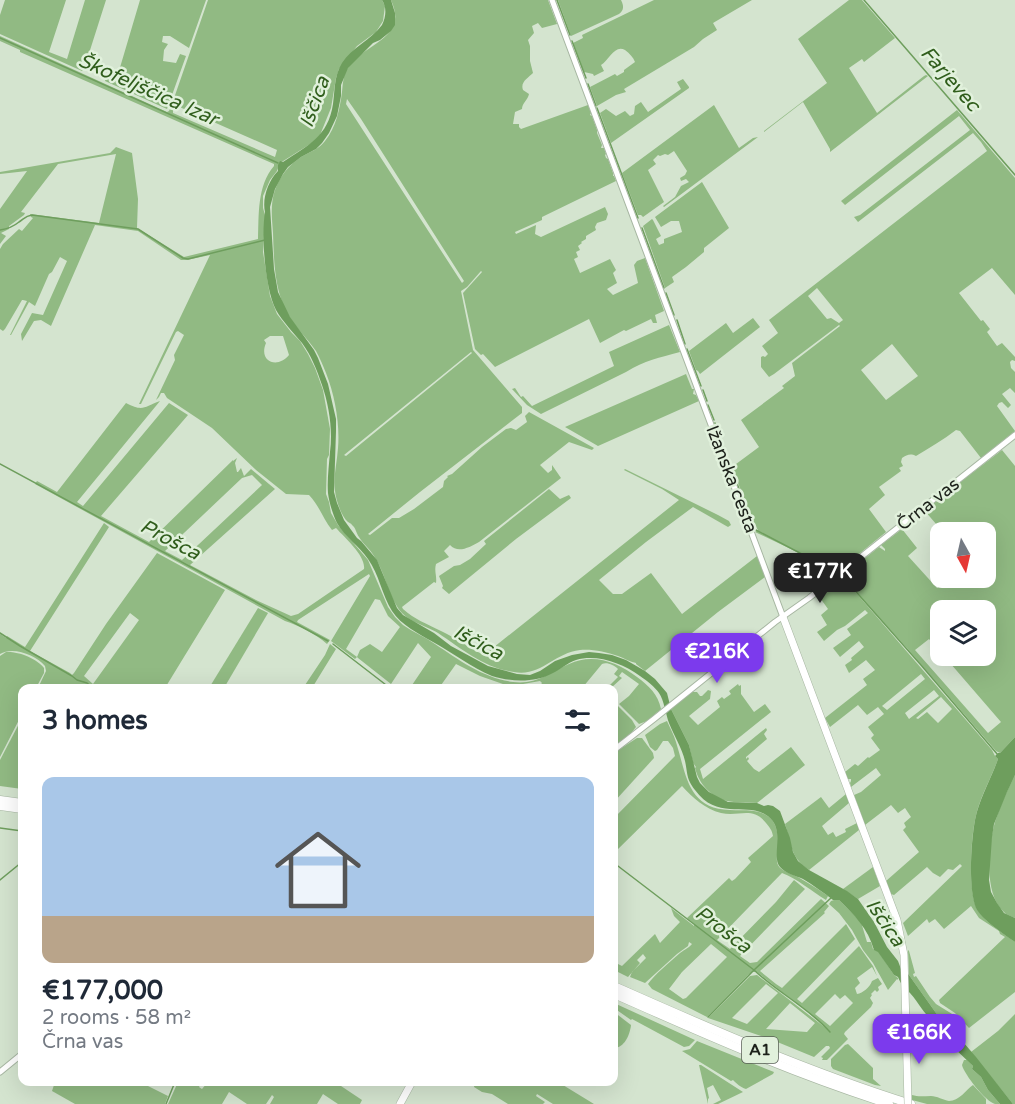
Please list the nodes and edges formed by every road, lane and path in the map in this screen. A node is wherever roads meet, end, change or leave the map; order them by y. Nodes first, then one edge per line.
1 (552, 0) edge
2 (1015, 435) edge
3 (783, 617) junction
4 (618, 747) edge
5 (0, 800) edge
6 (18, 802) edge
7 (0, 806) edge
8 (18, 808) edge
9 (618, 988) edge
10 (618, 995) edge
11 (18, 1057) edge
12 (0, 1072) edge
13 (410, 1086) edge
14 (400, 1104) edge
15 (889, 1104) edge
16 (909, 1104) edge

1 - 3 street, Ižanska cesta
2 - 3 street, Črna vas
3 - 4 street, Črna vas
3 - 16 main road, Ižanska cesta, bridge
5 - 6 highway
7 - 8 highway
9 - 16 highway, A1
10 - 15 highway, A1
11 - 12 street
13 - 14 main road

